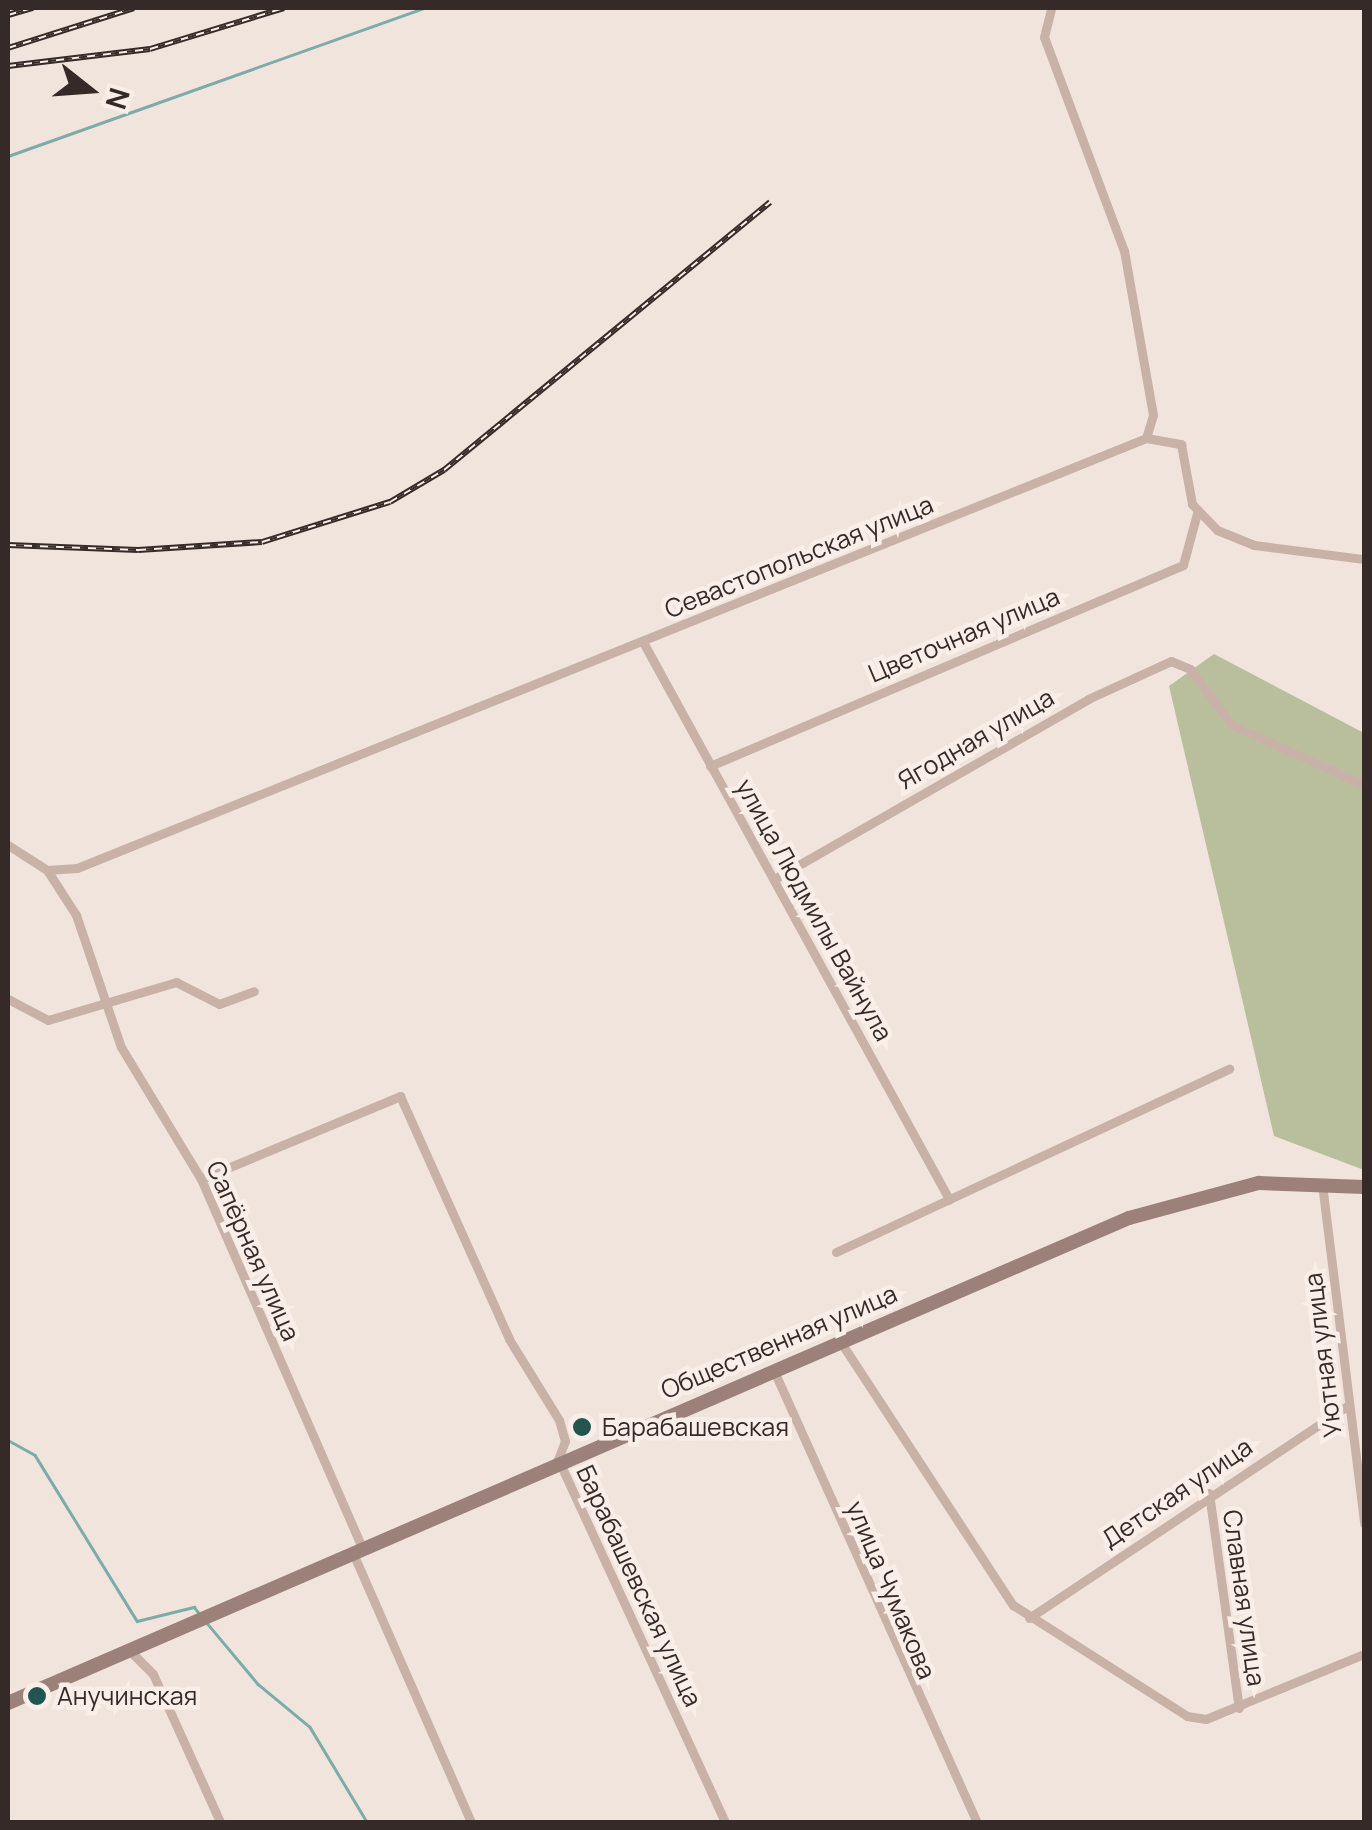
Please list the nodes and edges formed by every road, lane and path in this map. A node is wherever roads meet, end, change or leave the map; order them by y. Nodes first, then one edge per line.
1 (1051, 8) edge
2 (1146, 438) junction
3 (1197, 513) junction
4 (1364, 559) edge
5 (644, 642) junction
6 (710, 766) junction
7 (1364, 784) edge
8 (8, 844) edge
9 (47, 870) junction
10 (776, 878) junction
11 (254, 991) dead end
12 (8, 999) edge
13 (105, 1005) junction
14 (1229, 1069) dead end
15 (201, 1179) junction
16 (1322, 1181) junction
17 (1364, 1188) edge
18 (949, 1199) junction
19 (836, 1252) dead end
20 (840, 1340) junction
21 (774, 1371) junction
22 (1348, 1405) junction
23 (558, 1459) junction
24 (1210, 1493) junction
25 (1364, 1524) edge
26 (357, 1549) junction
27 (1029, 1618) junction
28 (128, 1650) junction
29 (1364, 1654) edge
30 (8, 1703) edge
31 (1239, 1708) junction
32 (220, 1822) edge
33 (471, 1822) edge
34 (725, 1822) edge
35 (977, 1822) edge

1 - 2 street
2 - 3 street
2 - 5 street, Севастопольская улица
3 - 4 street
3 - 6 street, Цветочная улица
5 - 6 street, улица Людмилы Вайнула
5 - 9 street, Севастопольская улица
6 - 10 street, улица Людмилы Вайнула
7 - 10 street, Ягодная улица
8 - 9 street
9 - 13 street, Сапёрная улица
10 - 18 street, улица Людмилы Вайнула
11 - 13 street
12 - 13 street
13 - 15 street, Сапёрная улица
14 - 18 street
15 - 23 street, Барабашевская улица
15 - 26 street, Сапёрная улица
16 - 17 main road, Общественная улица
16 - 20 main road, Общественная улица
16 - 22 street, Уютная улица
18 - 19 street
20 - 21 main road, Общественная улица
20 - 27 street
21 - 23 main road, Общественная улица
21 - 35 street, улица Чумакова
22 - 24 street, Детская улица
22 - 25 street, Уютная улица
23 - 26 main road, Общественная улица
23 - 34 street, Барабашевская улица
24 - 27 street, Детская улица
24 - 31 street, Славная улица
26 - 28 main road, Общественная улица
26 - 33 street, Сапёрная улица
27 - 31 street
28 - 30 main road, Общественная улица
28 - 32 street
29 - 31 street

